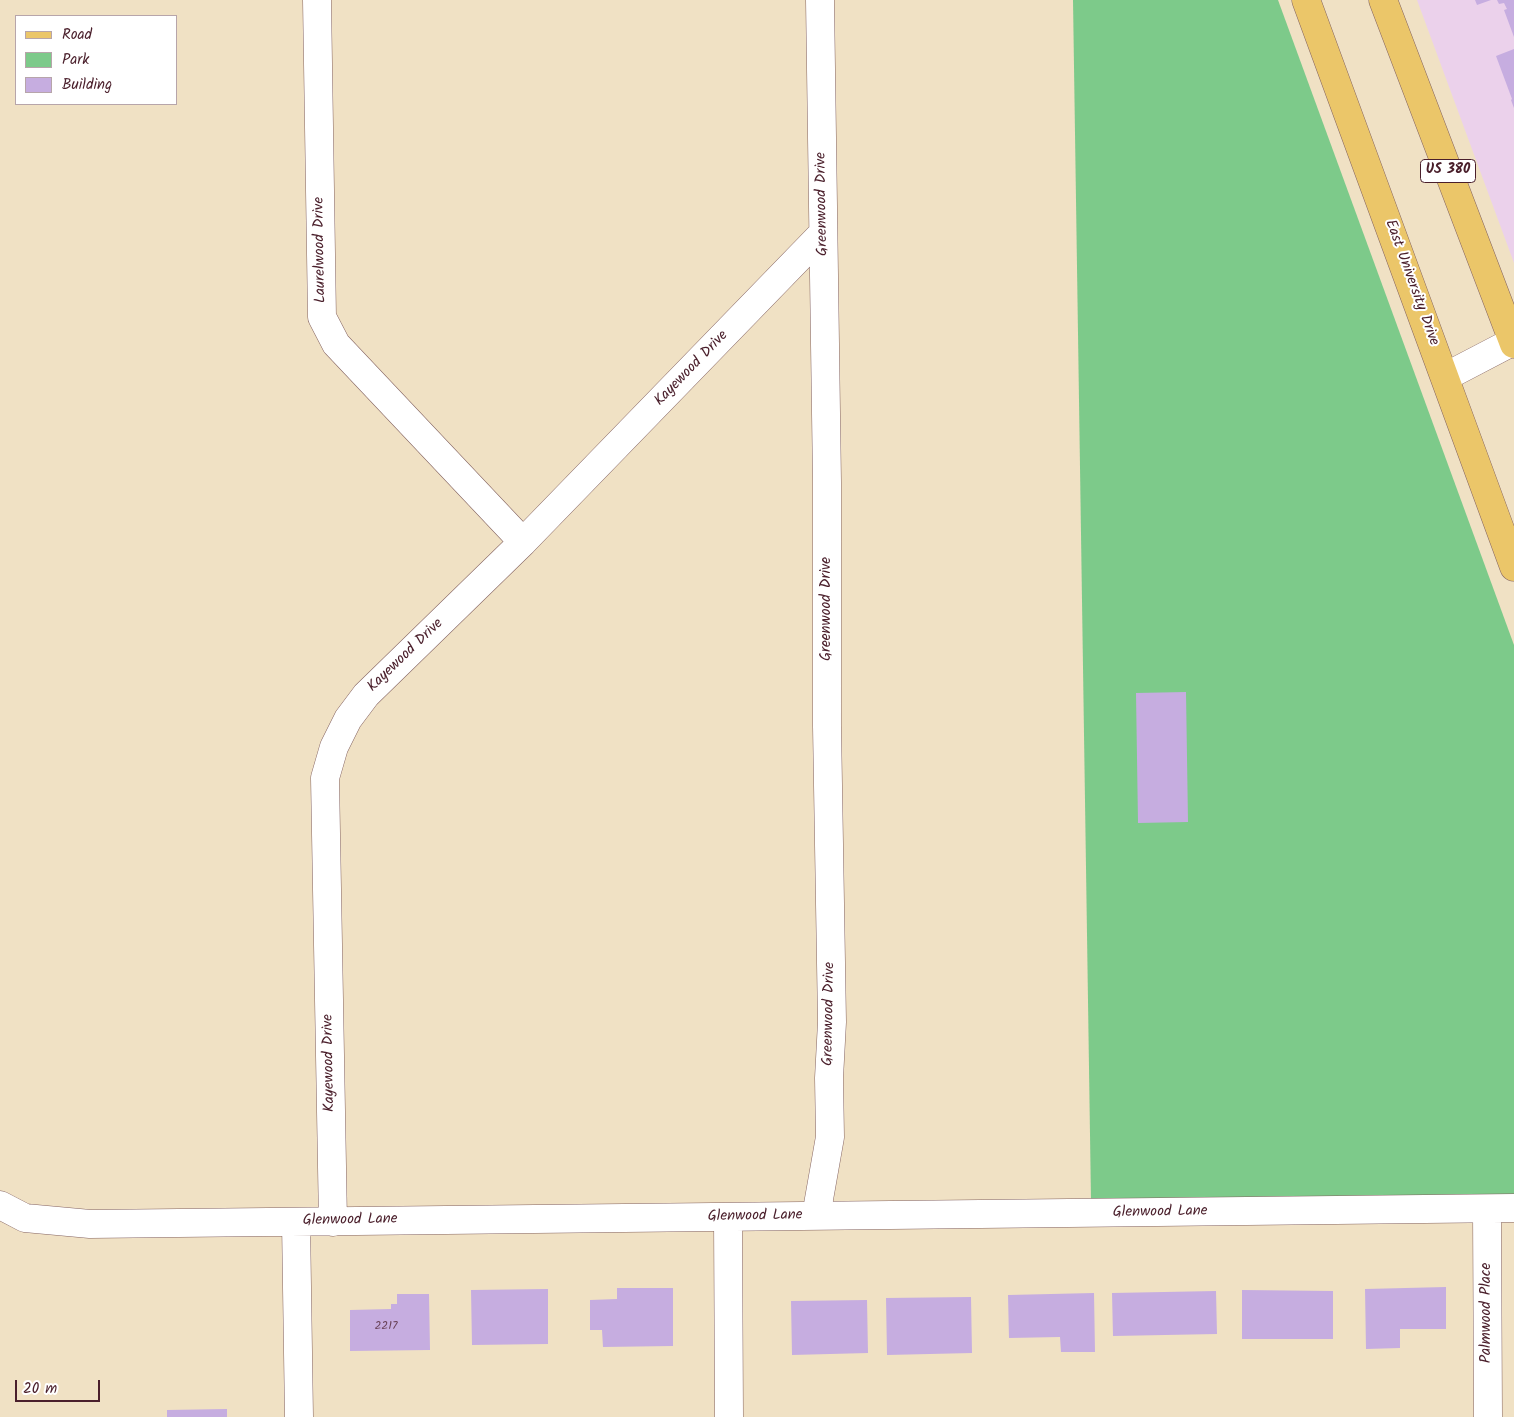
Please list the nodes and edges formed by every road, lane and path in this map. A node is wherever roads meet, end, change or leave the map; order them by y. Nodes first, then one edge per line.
1 (317, 0) edge
2 (820, 0) edge
3 (1306, 0) edge
4 (1383, 0) edge
5 (823, 233) junction
6 (1514, 342) edge
7 (1445, 377) junction
8 (523, 542) junction
9 (1514, 567) edge
10 (0, 1205) edge
11 (1514, 1208) edge
12 (1487, 1209) junction
13 (816, 1216) junction
14 (728, 1217) junction
15 (296, 1222) junction
16 (333, 1222) junction
17 (299, 1417) edge
18 (729, 1417) edge
19 (1488, 1417) edge

1 - 8 street, Laurelwood Drive
2 - 5 street, Greenwood Drive
3 - 7 main road, East University Drive
4 - 6 main road, US 380
5 - 8 street, Kayewood Drive
5 - 13 street, Greenwood Drive
6 - 7 street
7 - 9 main road, East University Drive
8 - 16 street, Kayewood Drive
10 - 15 street, Glenwood Lane
11 - 12 street, Glenwood Lane
12 - 13 street, Glenwood Lane
12 - 19 street, Palmwood Place
13 - 14 street, Glenwood Lane
14 - 16 street, Glenwood Lane
14 - 18 street
15 - 16 street, Glenwood Lane
15 - 17 street

